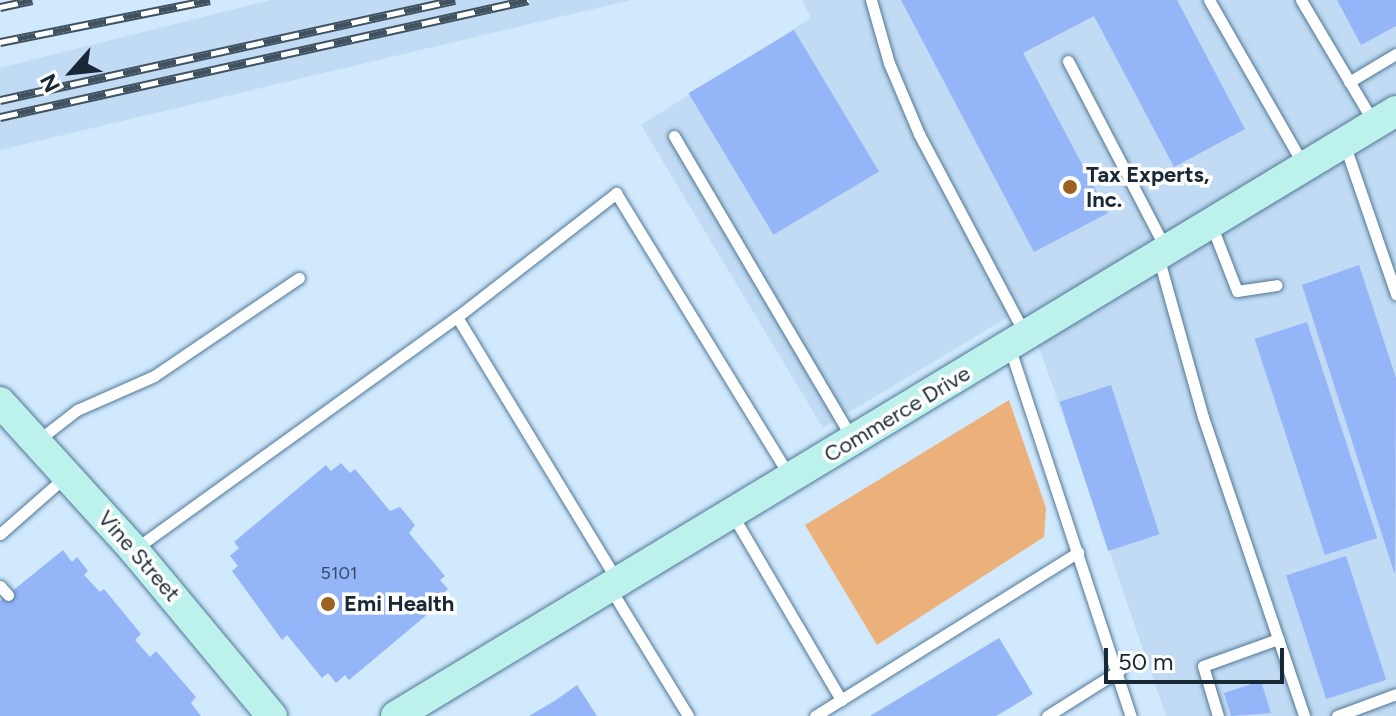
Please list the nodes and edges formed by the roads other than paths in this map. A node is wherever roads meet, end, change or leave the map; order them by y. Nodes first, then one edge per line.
1 (871, 0) edge
2 (1209, 0) edge
3 (1301, 0) edge
4 (1396, 54) edge
5 (1068, 61) dead end
6 (1349, 82) junction
7 (1385, 117) edge
8 (674, 136) dead end
9 (1343, 142) junction
10 (1304, 167) junction
11 (1211, 223) junction
12 (1162, 253) junction
13 (299, 278) dead end
14 (1277, 285) dead end
15 (1396, 294) edge
16 (457, 317) junction
17 (1017, 341) junction
18 (0, 402) edge
19 (37, 441) junction
20 (853, 441) junction
21 (68, 475) junction
22 (791, 478) junction
23 (732, 514) junction
24 (0, 534) edge
25 (134, 550) junction
26 (1078, 552) junction
27 (614, 585) junction
28 (1278, 639) junction
29 (1120, 670) junction
30 (1396, 694) edge
31 (841, 700) junction
32 (272, 716) edge
33 (396, 716) edge
34 (688, 716) edge
35 (815, 716) edge
36 (1047, 716) edge
37 (1131, 716) edge
38 (1218, 716) edge
39 (1304, 716) edge
40 (1337, 716) edge

1 - 17 lane
2 - 10 lane
3 - 6 lane
4 - 6 lane
5 - 12 lane
6 - 7 lane
7 - 9 street, Commerce Drive
8 - 20 lane
9 - 10 street, Commerce Drive
9 - 15 lane
10 - 11 street, Commerce Drive
11 - 12 street, Commerce Drive
11 - 14 lane
12 - 17 street, Commerce Drive
12 - 28 lane
13 - 19 lane
16 - 22 lane
16 - 25 lane
16 - 27 lane
17 - 20 street, Commerce Drive
17 - 26 lane
18 - 19 street, Vine Street
19 - 21 street, Vine Street
20 - 22 street, Commerce Drive
21 - 24 lane
21 - 25 street, Vine Street
22 - 23 street, Commerce Drive
23 - 27 street, Commerce Drive
23 - 31 lane
25 - 32 street, Vine Street
26 - 29 lane
26 - 31 lane
27 - 33 street, Commerce Drive
27 - 34 lane
28 - 38 lane
28 - 39 lane
29 - 36 lane
29 - 37 lane
30 - 40 lane
31 - 35 lane

